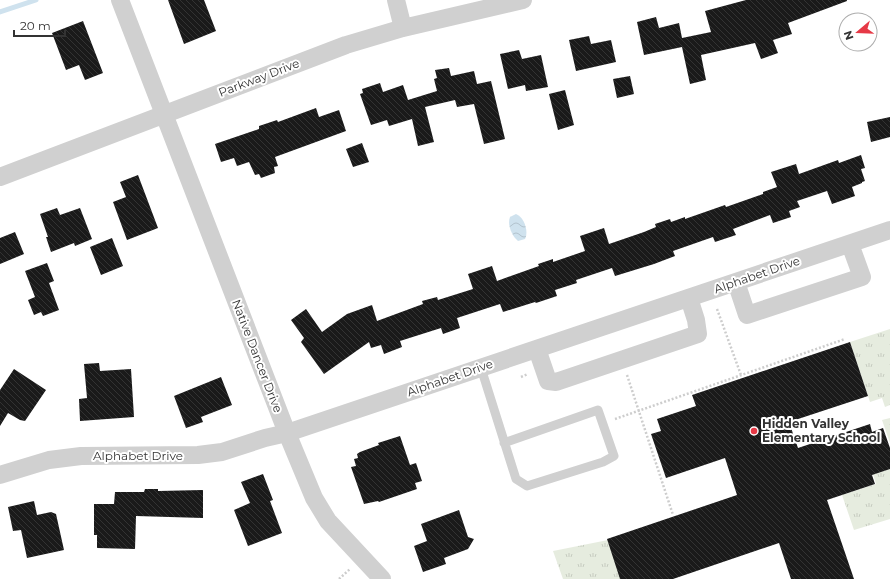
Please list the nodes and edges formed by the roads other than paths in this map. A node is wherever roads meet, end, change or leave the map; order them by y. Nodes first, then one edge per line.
1 (120, 0) edge
2 (396, 0) edge
3 (523, 0) edge
4 (403, 28) junction
5 (164, 114) junction
6 (0, 178) edge
7 (890, 230) edge
8 (850, 244) junction
9 (736, 282) junction
10 (689, 298) junction
11 (537, 349) junction
12 (481, 368) junction
13 (287, 433) junction
14 (504, 443) junction
15 (0, 475) edge
16 (382, 579) edge

1 - 5 street, Native Dancer Drive
2 - 4 street
3 - 4 street, Parkway Drive
4 - 5 street, Parkway Drive
5 - 6 street, Parkway Drive
5 - 13 street, Native Dancer Drive
7 - 8 street, Alphabet Drive
8 - 9 street, Alphabet Drive
8 - 9 street
9 - 10 street, Alphabet Drive
10 - 11 street, Alphabet Drive
10 - 11 street
11 - 12 street, Alphabet Drive
12 - 13 street, Alphabet Drive
12 - 14 lane
13 - 15 street, Alphabet Drive
13 - 16 street, Native Dancer Drive
14 - 14 lane

